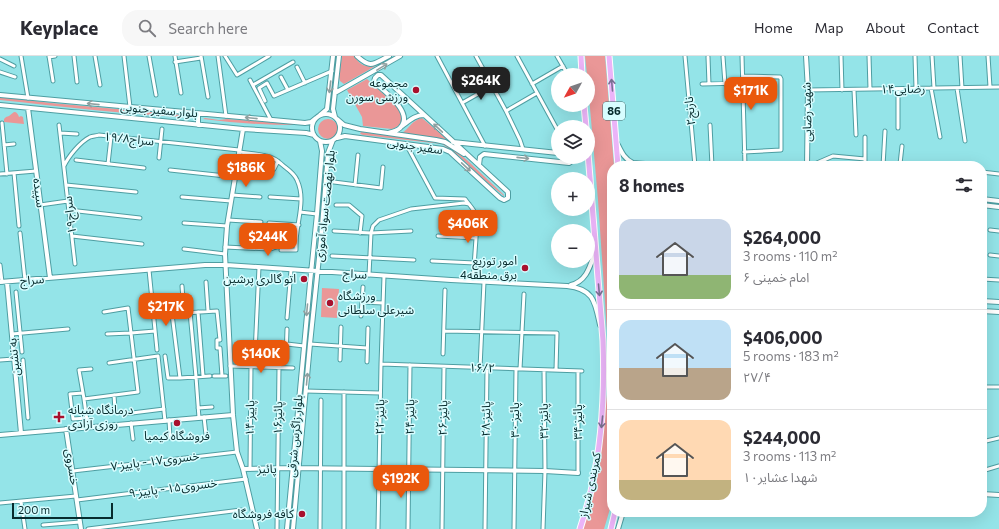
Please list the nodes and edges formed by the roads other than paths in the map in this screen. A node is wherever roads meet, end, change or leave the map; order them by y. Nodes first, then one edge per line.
1 (21, 56) edge
2 (55, 56) edge
3 (74, 56) edge
4 (95, 56) edge
5 (124, 56) edge
6 (149, 56) edge
7 (175, 56) edge
8 (218, 56) edge
9 (225, 56) edge
10 (269, 56) edge
11 (333, 56) edge
12 (339, 56) edge
13 (357, 56) edge
14 (388, 56) edge
15 (400, 56) edge
16 (437, 56) edge
17 (476, 56) edge
18 (517, 56) edge
19 (557, 56) edge
20 (580, 56) edge
21 (609, 56) edge
22 (685, 56) edge
23 (742, 56) edge
24 (806, 56) edge
25 (841, 56) edge
26 (869, 56) edge
27 (915, 56) edge
28 (932, 56) edge
29 (960, 56) edge
30 (988, 56) edge
31 (49, 57) edge
32 (201, 57) edge
33 (708, 57) edge
34 (723, 57) edge
35 (0, 59) edge
36 (176, 62) junction
37 (293, 62) dead end
38 (14, 66) dead end
39 (562, 66) joint
40 (298, 68) dead end
41 (581, 68) edge
42 (332, 71) junction
43 (0, 72) edge
44 (743, 76) junction
45 (15, 77) dead end
46 (282, 77) dead end
47 (250, 80) dead end
48 (53, 81) dead end
49 (77, 82) dead end
50 (305, 83) junction
51 (743, 83) junction
52 (532, 84) junction
53 (702, 84) dead end
54 (709, 84) junction
55 (725, 84) junction
56 (100, 85) dead end
57 (253, 85) junction
58 (492, 86) junction
59 (990, 87) junction
60 (999, 87) edge
61 (916, 88) junction
62 (932, 88) junction
63 (957, 88) junction
64 (962, 88) junction
65 (870, 89) junction
66 (898, 89) junction
67 (288, 90) junction
68 (808, 90) junction
69 (842, 90) junction
70 (854, 90) junction
71 (335, 93) junction
72 (537, 93) junction
73 (180, 94) dead end
74 (156, 95) dead end
75 (0, 96) edge
76 (208, 97) dead end
77 (28, 98) junction
78 (265, 101) dead end
79 (462, 103) junction
80 (0, 105) edge
81 (130, 107) junction
82 (28, 108) junction
83 (506, 111) junction
84 (198, 114) junction
85 (424, 115) junction
86 (226, 116) junction
87 (318, 117) junction
88 (336, 118) junction
89 (271, 120) junction
90 (552, 120) edge
91 (2, 123) dead end
92 (710, 124) dead end
93 (59, 125) dead end
94 (198, 125) junction
95 (297, 127) junction
96 (400, 128) junction
97 (898, 128) dead end
98 (162, 129) dead end
99 (243, 129) junction
100 (360, 129) junction
101 (885, 131) dead end
102 (60, 133) junction
103 (388, 133) junction
104 (77, 134) dead end
105 (314, 135) junction
106 (856, 135) dead end
107 (111, 137) junction
108 (865, 137) dead end
109 (940, 137) dead end
110 (359, 138) junction
111 (335, 139) junction
112 (320, 141) junction
113 (616, 141) junction
114 (965, 141) dead end
115 (160, 142) junction
116 (454, 142) junction
117 (14, 144) dead end
118 (406, 144) junction
119 (4, 145) junction
120 (485, 146) junction
121 (902, 146) dead end
122 (499, 148) junction
123 (523, 149) junction
124 (239, 151) junction
125 (744, 152) junction
126 (551, 153) edge
127 (498, 155) junction
128 (358, 156) dead end
129 (159, 158) dead end
130 (865, 159) joint
131 (76, 160) dead end
132 (472, 160) junction
133 (278, 161) junction
134 (551, 161) edge
135 (618, 161) edge
136 (629, 161) edge
137 (695, 161) edge
138 (712, 161) edge
139 (745, 161) edge
140 (807, 161) edge
141 (822, 161) edge
142 (883, 161) edge
143 (900, 161) edge
144 (321, 163) junction
145 (108, 164) junction
146 (327, 164) junction
147 (589, 164) edge
148 (479, 165) junction
149 (64, 166) junction
150 (144, 168) dead end
151 (383, 168) dead end
152 (236, 169) junction
153 (170, 170) dead end
154 (36, 171) junction
155 (14, 173) junction
156 (987, 173) edge
157 (0, 174) edge
158 (7, 174) junction
159 (999, 174) edge
160 (235, 177) junction
161 (326, 181) junction
162 (66, 185) junction
163 (355, 185) junction
164 (136, 192) dead end
165 (232, 195) junction
166 (182, 196) dead end
167 (260, 197) dead end
168 (270, 197) dead end
169 (301, 199) junction
170 (987, 200) edge
171 (68, 201) junction
172 (231, 201) junction
173 (999, 201) edge
174 (469, 204) junction
175 (40, 205) junction
176 (336, 205) dead end
177 (987, 206) edge
178 (999, 207) edge
179 (69, 210) junction
180 (300, 212) junction
181 (317, 214) junction
182 (140, 218) dead end
183 (228, 220) junction
184 (261, 222) dead end
185 (184, 223) dead end
186 (269, 223) dead end
187 (593, 224) edge
188 (299, 225) junction
189 (19, 226) dead end
190 (227, 226) junction
191 (297, 230) junction
192 (990, 230) dead end
193 (334, 231) dead end
194 (411, 231) dead end
195 (999, 231) edge
196 (20, 233) dead end
197 (360, 233) junction
198 (371, 233) junction
199 (72, 236) junction
200 (438, 236) dead end
201 (476, 238) junction
202 (142, 244) dead end
203 (225, 247) junction
204 (184, 249) dead end
205 (281, 250) dead end
206 (595, 251) edge
207 (225, 254) junction
208 (990, 255) dead end
209 (332, 256) dead end
210 (999, 256) edge
211 (370, 258) junction
212 (414, 260) dead end
213 (432, 261) dead end
214 (475, 263) junction
215 (75, 264) dead end
216 (0, 265) edge
217 (226, 266) junction
218 (259, 267) junction
219 (590, 268) edge
220 (149, 270) junction
221 (291, 270) junction
222 (311, 271) junction
223 (318, 271) junction
224 (369, 275) junction
225 (384, 276) junction
226 (50, 278) junction
227 (987, 279) edge
228 (25, 280) junction
229 (999, 280) edge
230 (473, 281) junction
231 (1, 282) edge
232 (7, 282) junction
233 (206, 282) dead end
234 (484, 282) junction
235 (182, 286) dead end
236 (566, 286) junction
237 (362, 287) dead end
238 (445, 290) dead end
239 (16, 292) dead end
240 (524, 294) dead end
241 (987, 301) edge
242 (362, 302) junction
243 (999, 302) edge
244 (383, 303) junction
245 (208, 311) junction
246 (987, 311) edge
247 (104, 312) dead end
248 (190, 312) junction
249 (198, 312) junction
250 (999, 312) edge
251 (176, 314) dead end
252 (360, 316) dead end
253 (287, 318) dead end
254 (341, 327) dead end
255 (368, 328) dead end
256 (68, 329) dead end
257 (287, 329) dead end
258 (444, 330) junction
259 (155, 331) junction
260 (482, 331) junction
261 (20, 333) junction
262 (131, 333) junction
263 (522, 333) junction
264 (12, 334) junction
265 (107, 334) dead end
266 (603, 341) junction
267 (287, 344) junction
268 (310, 344) junction
269 (304, 346) junction
270 (340, 346) junction
271 (367, 348) junction
272 (157, 350) dead end
273 (22, 352) dead end
274 (255, 354) dead end
275 (443, 354) dead end
276 (165, 356) dead end
277 (303, 357) junction
278 (286, 358) dead end
279 (309, 358) junction
280 (14, 359) junction
281 (134, 359) junction
282 (0, 360) edge
283 (23, 360) dead end
284 (340, 360) dead end
285 (366, 362) dead end
286 (109, 363) dead end
287 (381, 364) junction
288 (410, 365) junction
289 (230, 366) junction
290 (251, 366) junction
291 (279, 367) junction
292 (444, 367) junction
293 (293, 368) dead end
294 (480, 368) junction
295 (487, 368) junction
296 (91, 369) dead end
297 (516, 369) junction
298 (520, 369) junction
299 (544, 370) junction
300 (556, 370) junction
301 (578, 371) junction
302 (582, 371) dead end
303 (16, 374) junction
304 (24, 374) junction
305 (203, 376) junction
306 (196, 377) junction
307 (180, 378) junction
308 (987, 387) edge
309 (999, 387) edge
310 (306, 391) junction
311 (344, 392) junction
312 (83, 393) junction
313 (380, 393) junction
314 (114, 395) junction
315 (84, 399) junction
316 (320, 400) dead end
317 (212, 407) dead end
318 (198, 408) junction
319 (164, 409) junction
320 (116, 410) dead end
321 (124, 414) dead end
322 (232, 415) junction
323 (204, 417) junction
324 (28, 418) dead end
325 (87, 418) junction
326 (199, 418) junction
327 (167, 420) junction
328 (131, 423) junction
329 (88, 427) junction
330 (66, 429) junction
331 (21, 433) junction
332 (0, 435) edge
333 (206, 435) dead end
334 (295, 437) junction
335 (170, 438) dead end
336 (302, 438) junction
337 (999, 438) edge
338 (133, 439) dead end
339 (987, 441) edge
340 (237, 452) junction
341 (999, 466) edge
342 (292, 468) junction
343 (299, 468) junction
344 (320, 468) junction
345 (243, 469) junction
346 (250, 469) junction
347 (277, 469) junction
348 (344, 469) junction
349 (379, 469) junction
350 (409, 470) junction
351 (443, 470) junction
352 (485, 470) junction
353 (987, 470) edge
354 (73, 471) junction
355 (515, 471) junction
356 (545, 471) junction
357 (578, 473) joint
358 (246, 479) junction
359 (290, 494) junction
360 (987, 494) edge
361 (297, 495) junction
362 (999, 495) edge
363 (77, 498) junction
364 (21, 502) junction
365 (0, 504) edge
366 (241, 510) dead end
367 (614, 517) edge
368 (622, 517) edge
369 (80, 522) junction
370 (43, 525) dead end
371 (25, 529) edge
372 (81, 529) edge
373 (88, 529) edge
374 (257, 529) edge
375 (277, 529) edge
376 (287, 529) edge
377 (293, 529) edge
378 (320, 529) edge
379 (344, 529) edge
380 (378, 529) edge
381 (408, 529) edge
382 (442, 529) edge
383 (484, 529) edge
384 (514, 529) edge
385 (542, 529) edge
386 (580, 529) edge
387 (611, 529) edge
388 (618, 529) edge

1 - 77 street
2 - 31 street
3 - 49 street
4 - 56 street
5 - 81 street
6 - 74 street
7 - 36 street
8 - 86 street
9 - 10 street
11 - 42 street
12 - 71 street
13 - 14 street
71 -> 15 street
16 - 79 street
17 - 58 street
18 - 52 street
19 - 39 street
20 - 41 highway
113 -> 21 highway, 86
22 - 137 street, نارنج۲
23 - 44 street
24 - 68 street, شهید رضایی
25 - 69 street
26 - 65 street
27 - 61 street
28 - 62 street
29 - 64 street
30 - 59 street
31 - 48 street
32 - 36 street
32 - 76 street
33 - 54 street
34 - 55 street
35 - 38 street
36 - 73 street
37 - 57 street
39 - 52 street
40 - 50 street
42 - 50 street
42 -> 87 street
43 - 45 street
44 - 51 street
44 - 125 street
46 - 67 street
47 - 57 street
50 - 67 street
51 - 55 street
51 - 125 street
52 - 72 street
53 - 54 street
54 - 55 street
57 - 89 street
58 - 79 street
58 - 83 street
59 - 60 street, رضایی۱۴
59 - 64 street, رضایی۱۴
61 - 62 street, رضایی۱۴
61 - 66 street, رضایی۱۴
62 - 63 street, رضایی۱۴
62 - 109 street
63 - 64 street, رضایی۱۴
63 - 114 street
65 - 66 street, رضایی۱۴
65 - 70 street, رضایی۱۴
66 - 97 street
67 - 78 street
68 - 69 street, رضایی۱۴
68 - 140 street, شهید رضایی
69 - 70 street, رضایی۱۴
70 - 106 street
71 - 88 street
72 - 83 street
72 - 90 street
75 - 77 street, بلوار سفیر جنوبی
81 -> 77 street, بلوار سفیر جنوبی
79 - 120 street
80 - 82 street, بلوار سفیر جنوبی
81 - 84 street, بلوار سفیر جنوبی
82 - 94 street, بلوار سفیر جنوبی
82 - 154 street, سپیده
83 - 123 street
84 - 86 street, بلوار سفیر جنوبی
84 - 94 street
85 - 96 street
85 - 96 street
116 -> 85 street
89 -> 86 street, بلوار سفیر جنوبی
87 - 88 street
87 - 95 street, بلوار سفیر جنوبی
87 - 105 street
88 - 100 street, سفیر جنوبی
88 - 111 street
89 - 95 street, بلوار سفیر جنوبی
91 - 119 street
92 - 138 street
93 - 102 street, سراج۱۹
94 - 99 street, بلوار سفیر جنوبی
95 - 99 street, بلوار سفیر جنوبی
95 - 105 street, بلوار سفیر جنوبی
96 - 103 street
98 - 115 street
99 - 124 street, پائیز
100 - 103 street, سفیر جنوبی
100 - 110 street
101 - 142 street
102 - 104 street
102 - 149 street, سراج۱۹
103 - 132 street, سفیر جنوبی
105 - 112 street
107 - 115 street, سراج۱۹/۸
107 - 145 street
107 - 149 street, سراج۱۹/۸
108 - 130 street
110 - 111 street, سفیر جنوبی
110 - 118 street, سفیر جنوبی
111 - 112 street
111 - 146 street, بلوار نهضت سواد آموزی
112 - 144 street, بلوار نهضت سواد آموزی
113 - 135 highway, 86
113 - 136 street
115 - 124 street, سراج۱۹/۸
115 - 129 street
116 - 120 street, سفیر جنوبی
116 - 132 street
117 - 119 street
118 -> 148 street, سفیر جنوبی
118 - 174 street
119 - 158 street
120 - 122 street, سفیر جنوبی
121 - 143 street
122 - 123 street, سفیر جنوبی
122 - 127 street
123 - 126 street, سفیر جنوبی
124 - 133 street, سراج۱۹/۸
124 - 152 street, پائیز
125 - 139 street
127 -> 134 street
127 - 148 street
128 - 163 street
130 - 141 street
131 - 145 street
132 - 148 street
133 - 152 street
133 - 169 street
144 - 146 street
144 - 181 street, بلوار نهضت سواد آموزی
145 - 150 street
146 - 161 street, بلوار نهضت سواد آموزی
147 - 187 highway, کمربندی شیراز
149 - 162 street, سراج۱۹
151 - 163 street
152 - 160 street, پائیز
153 - 160 street
154 - 155 street
154 - 175 street, سپیده
155 - 158 street
155 - 189 street
156 - 159 street
157 - 158 street
160 - 165 street, پائیز
161 - 163 street
161 - 223 street, بلوار نهضت سواد آموزی
162 - 164 street
162 - 171 street, سراج۱۹
165 - 167 street
165 - 172 street, پائیز
166 - 172 street
168 - 169 street
169 - 180 street
170 - 173 street
171 - 175 street
171 - 179 street, سراج۱۹
172 - 183 street, پائیز
174 - 198 street
174 - 201 street
175 - 226 street, سپیده
176 - 197 street
177 - 178 street
179 - 182 street
179 - 199 street, سراج۱۹
180 - 181 street
180 - 188 street
181 - 222 street, بلوار نهضت سواد آموزی
183 - 184 street
183 - 190 street, پائیز
185 - 190 street
186 - 188 street
188 - 191 street
190 - 203 street, پائیز
191 - 203 street
191 - 205 street
192 - 195 street
193 - 197 street
194 - 198 street
196 - 228 street
197 - 198 street
198 - 211 street
199 - 202 street
199 - 215 street, سراج۱۹
200 - 201 street
201 - 214 street
203 - 207 street, پائیز
204 - 207 street
206 -> 266 highway, کمربندی شیراز
207 - 217 street, پائیز
208 - 210 street
209 - 211 street
211 - 212 street
211 - 224 street
213 - 214 street
214 - 230 street
216 - 231 street
217 - 218 street, سراج
217 - 220 street, سراج
217 - 289 street, پائیز
218 - 221 street, سراج
218 - 274 street
219 - 236 street
220 - 226 street, سراج
220 - 259 street
221 - 222 street, سراج
221 - 253 street
222 - 223 street, سراج
222 -> 269 street, بلوار زاگرس شرقی
223 - 224 street, سراج
223 - 268 street, بلوار زاگرس شرقی
224 - 225 street, سراج
225 - 230 street, سراج
225 - 244 street, پائیز ۲۲
226 - 228 street, سراج
227 - 229 street
228 - 232 street, سراج
230 - 234 street, سراج
231 - 232 street, سراج
232 - 264 street, به نشین
233 - 245 street
234 - 236 street, سراج
234 - 260 street
235 - 248 street
236 - 266 street, سراج
237 - 242 street
238 - 258 street
239 - 261 street
240 - 263 street
241 - 243 street
242 - 244 street
242 - 252 street
244 - 287 street, پائیز ۲۲
245 - 249 street
245 - 305 street
246 - 250 street
247 - 262 street
248 - 249 street
248 - 306 street
249 - 305 street
251 - 307 street
254 - 270 street
255 - 271 street
256 - 261 street
257 - 267 street
258 - 260 street
258 - 275 street
259 - 262 street
259 - 272 street
260 - 263 street
260 - 294 street
261 - 264 street
261 - 273 street
262 - 265 street
262 - 281 street
263 - 298 street
263 - 300 street
264 - 280 street, به نشین
266 -> 386 highway, کمربندی شیراز
267 - 269 street
267 - 278 street
268 - 270 street
268 - 279 street, بلوار زاگرس شرقی
269 - 277 street, بلوار زاگرس شرقی
270 - 271 street
270 - 284 street
271 - 285 street
276 - 307 street
277 - 279 street
277 - 334 street, بلوار زاگرس شرقی
310 -> 279 street, بلوار زاگرس شرقی
280 - 282 street
280 - 303 street, به نشین
281 - 286 street
281 - 314 street
281 - 319 street
283 - 304 street
287 - 288 street, ۱۶/۲
287 - 313 street, پائیز ۲۲
288 - 292 street, ۱۶/۲
288 - 350 street, پائیز ۲۴
289 - 290 street
289 - 322 street, پائیز
290 - 291 street
290 - 346 street, پاییز ۱۴
291 - 293 street
291 - 347 street, پائیز۱۶
292 - 294 street, ۱۶/۲
292 - 351 street, پائیز ۲۶
294 - 295 street, ۱۶/۲
295 - 297 street, ۱۶/۲
295 - 352 street, پائیز ۲۸
296 - 312 street
297 - 298 street, ۱۶/۲
297 - 355 street, پائیز ۳۰
298 - 299 street, ۱۶/۲
299 - 300 street, ۱۶/۲
299 - 356 street, پائیز ۳۲
300 - 301 street, ۱۶/۲
301 - 302 street, ۱۶/۲
301 - 357 street, پائیز ۳۴
303 - 304 street
303 - 331 street, به نشین
304 - 324 street
305 - 306 street
306 - 307 street
306 - 318 street
308 - 309 street
310 - 311 street
310 - 336 street, بلوار زاگرس شرقی
311 - 313 street
311 - 348 street
312 - 315 street
312 - 325 street
313 - 349 street, پائیز ۲۲
314 - 315 street
314 - 320 street
315 - 325 street
316 - 344 street
317 - 318 street
318 - 326 street
319 - 321 street
319 - 327 street
322 - 323 street
322 - 340 street, پائیز
323 - 326 street
323 - 333 street
325 - 329 street
326 - 327 street
327 - 328 street
327 - 335 street
328 - 329 street
328 - 338 street
329 - 330 street
330 - 331 street
330 - 354 street, خسروى
331 - 332 street
334 - 336 street
334 - 342 street, بلوار زاگرس شرقی
336 - 343 street, بلوار زاگرس شرقی
337 - 339 street
340 - 345 street, پائیز
340 - 354 street, خسروى۱۷ - پاییز ۷
341 - 353 street
342 - 343 street, پائیز
342 - 347 street, پائیز
342 - 359 street, بلوار زاگرس شرقی
343 - 344 street, پائیز
343 - 361 street, بلوار زاگرس شرقی
344 - 348 street, پائیز
344 - 378 street
345 - 346 street, پائیز
345 - 358 street
346 - 347 street, پائیز
347 - 375 street, پائیز۱۶
348 - 349 street, پائیز
348 - 379 street
349 - 350 street, پائیز
349 - 380 street, پائیز ۲۲
350 - 351 street, پائیز
350 - 381 street, پائیز ۲۴
351 - 352 street, پائیز
351 - 382 street, پائیز ۲۶
352 - 355 street, پائیز
352 - 383 street, پائیز ۲۸
354 - 363 street, خسروى
355 - 356 street, پائیز
355 - 384 street, پائیز ۳۰
356 - 357 street, پائیز
356 - 385 street, پائیز ۳۲
358 - 363 street, خسروى۱۵ - پاییز ۹
358 - 374 street
359 - 361 street
359 - 376 street, بلوار زاگرس شرقی
360 - 362 street
361 - 377 street, بلوار زاگرس شرقی
363 - 364 street, خسروى۱۵ - پاییز ۹
363 - 369 street, خسروى
364 - 365 street, خسروى۱۵ - پاییز ۹
364 - 371 street
366 - 373 street
367 - 387 highway
368 - 388 street
369 - 370 street
369 - 372 street, خسروى

